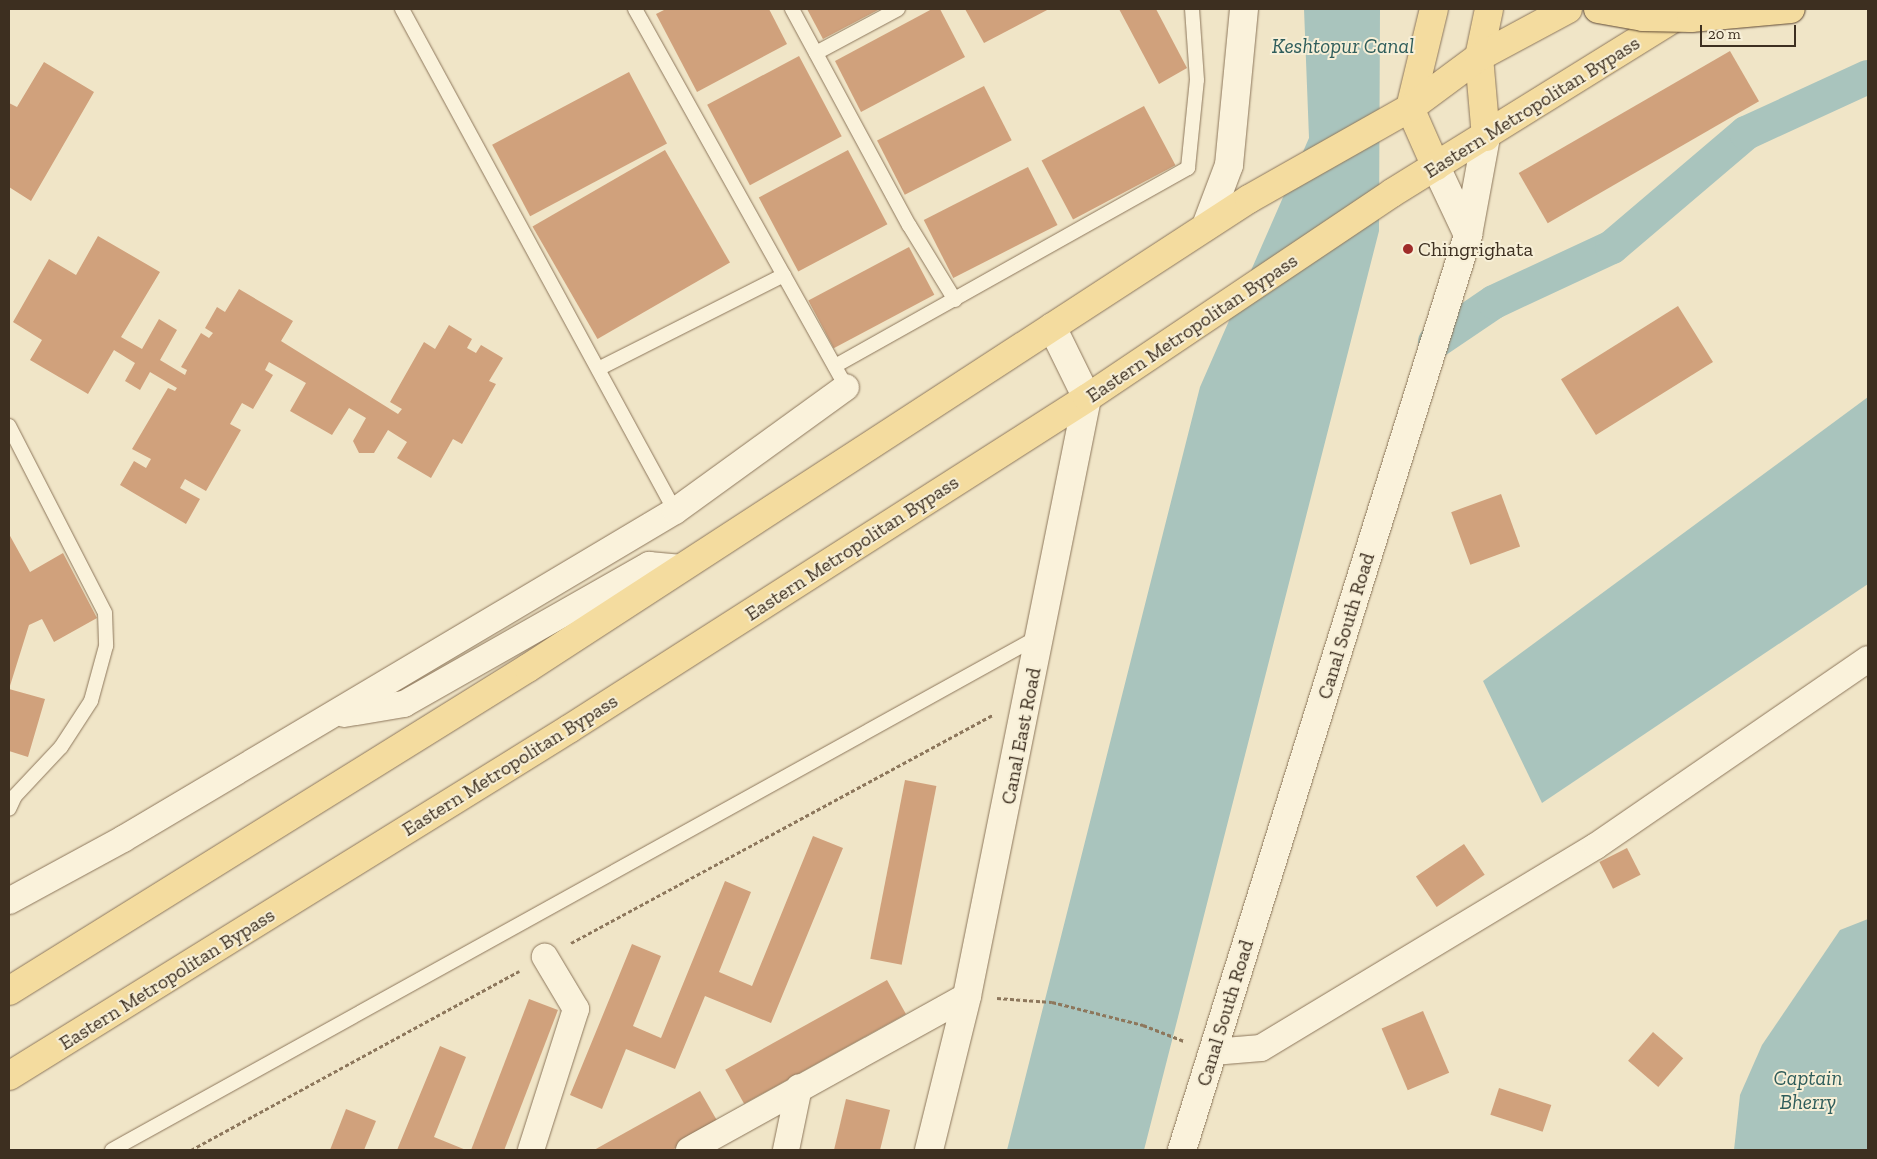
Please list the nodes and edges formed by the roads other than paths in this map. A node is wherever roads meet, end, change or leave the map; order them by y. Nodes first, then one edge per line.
1 (402, 9) edge
2 (635, 9) edge
3 (792, 9) edge
4 (898, 9) edge
5 (1192, 9) edge
6 (1244, 9) edge
7 (1434, 9) edge
8 (1489, 9) edge
9 (1568, 9) edge
10 (1598, 9) edge
11 (1689, 9) edge
12 (1791, 9) edge
13 (816, 53) junction
14 (1479, 57) junction
15 (1410, 108) junction
16 (1486, 137) junction
17 (1436, 167) junction
18 (1206, 226) junction
19 (1468, 235) junction
20 (784, 276) junction
21 (955, 300) junction
22 (1052, 327) junction
23 (600, 368) junction
24 (837, 370) junction
25 (1087, 398) junction
26 (9, 426) edge
27 (675, 511) junction
28 (682, 568) junction
29 (1041, 636) junction
30 (1868, 658) edge
31 (331, 716) junction
32 (9, 810) edge
33 (10, 899) edge
34 (545, 957) road end
35 (9, 991) edge
36 (967, 996) junction
37 (1213, 1052) junction
38 (9, 1076) edge
39 (799, 1087) junction
40 (112, 1150) edge
41 (531, 1150) edge
42 (689, 1150) edge
43 (786, 1150) edge
44 (929, 1150) edge
45 (1182, 1150) edge

1 - 23 lane
2 - 20 lane
3 - 13 lane
4 - 13 lane
5 - 21 lane
6 - 18 street
7 - 15 main road
8 - 14 main road
9 - 14 main road
10 - 12 main road, bridge
11 - 16 main road, Eastern Metropolitan Bypass
13 - 21 lane
14 - 15 main road
14 - 16 main road
15 - 17 main road
15 - 18 main road
16 - 17 main road, Eastern Metropolitan Bypass
16 - 19 street, Canal South Road
17 - 19 street
17 - 25 main road, Eastern Metropolitan Bypass
18 - 22 main road
19 - 37 street, Canal South Road
20 - 23 lane
20 - 24 lane
21 - 24 lane
22 - 25 street
22 - 28 main road
23 - 27 lane
24 - 27 street
25 - 29 street, Canal East Road
25 - 38 main road, Eastern Metropolitan Bypass
26 - 32 lane
27 - 31 street
28 - 31 street
28 - 35 main road
29 - 36 street, Canal East Road
29 - 40 lane
30 - 37 street
31 - 33 street
34 - 41 street
36 - 39 street
36 - 44 street, Canal East Road
37 - 45 street, Canal South Road
39 - 42 street
39 - 43 street

